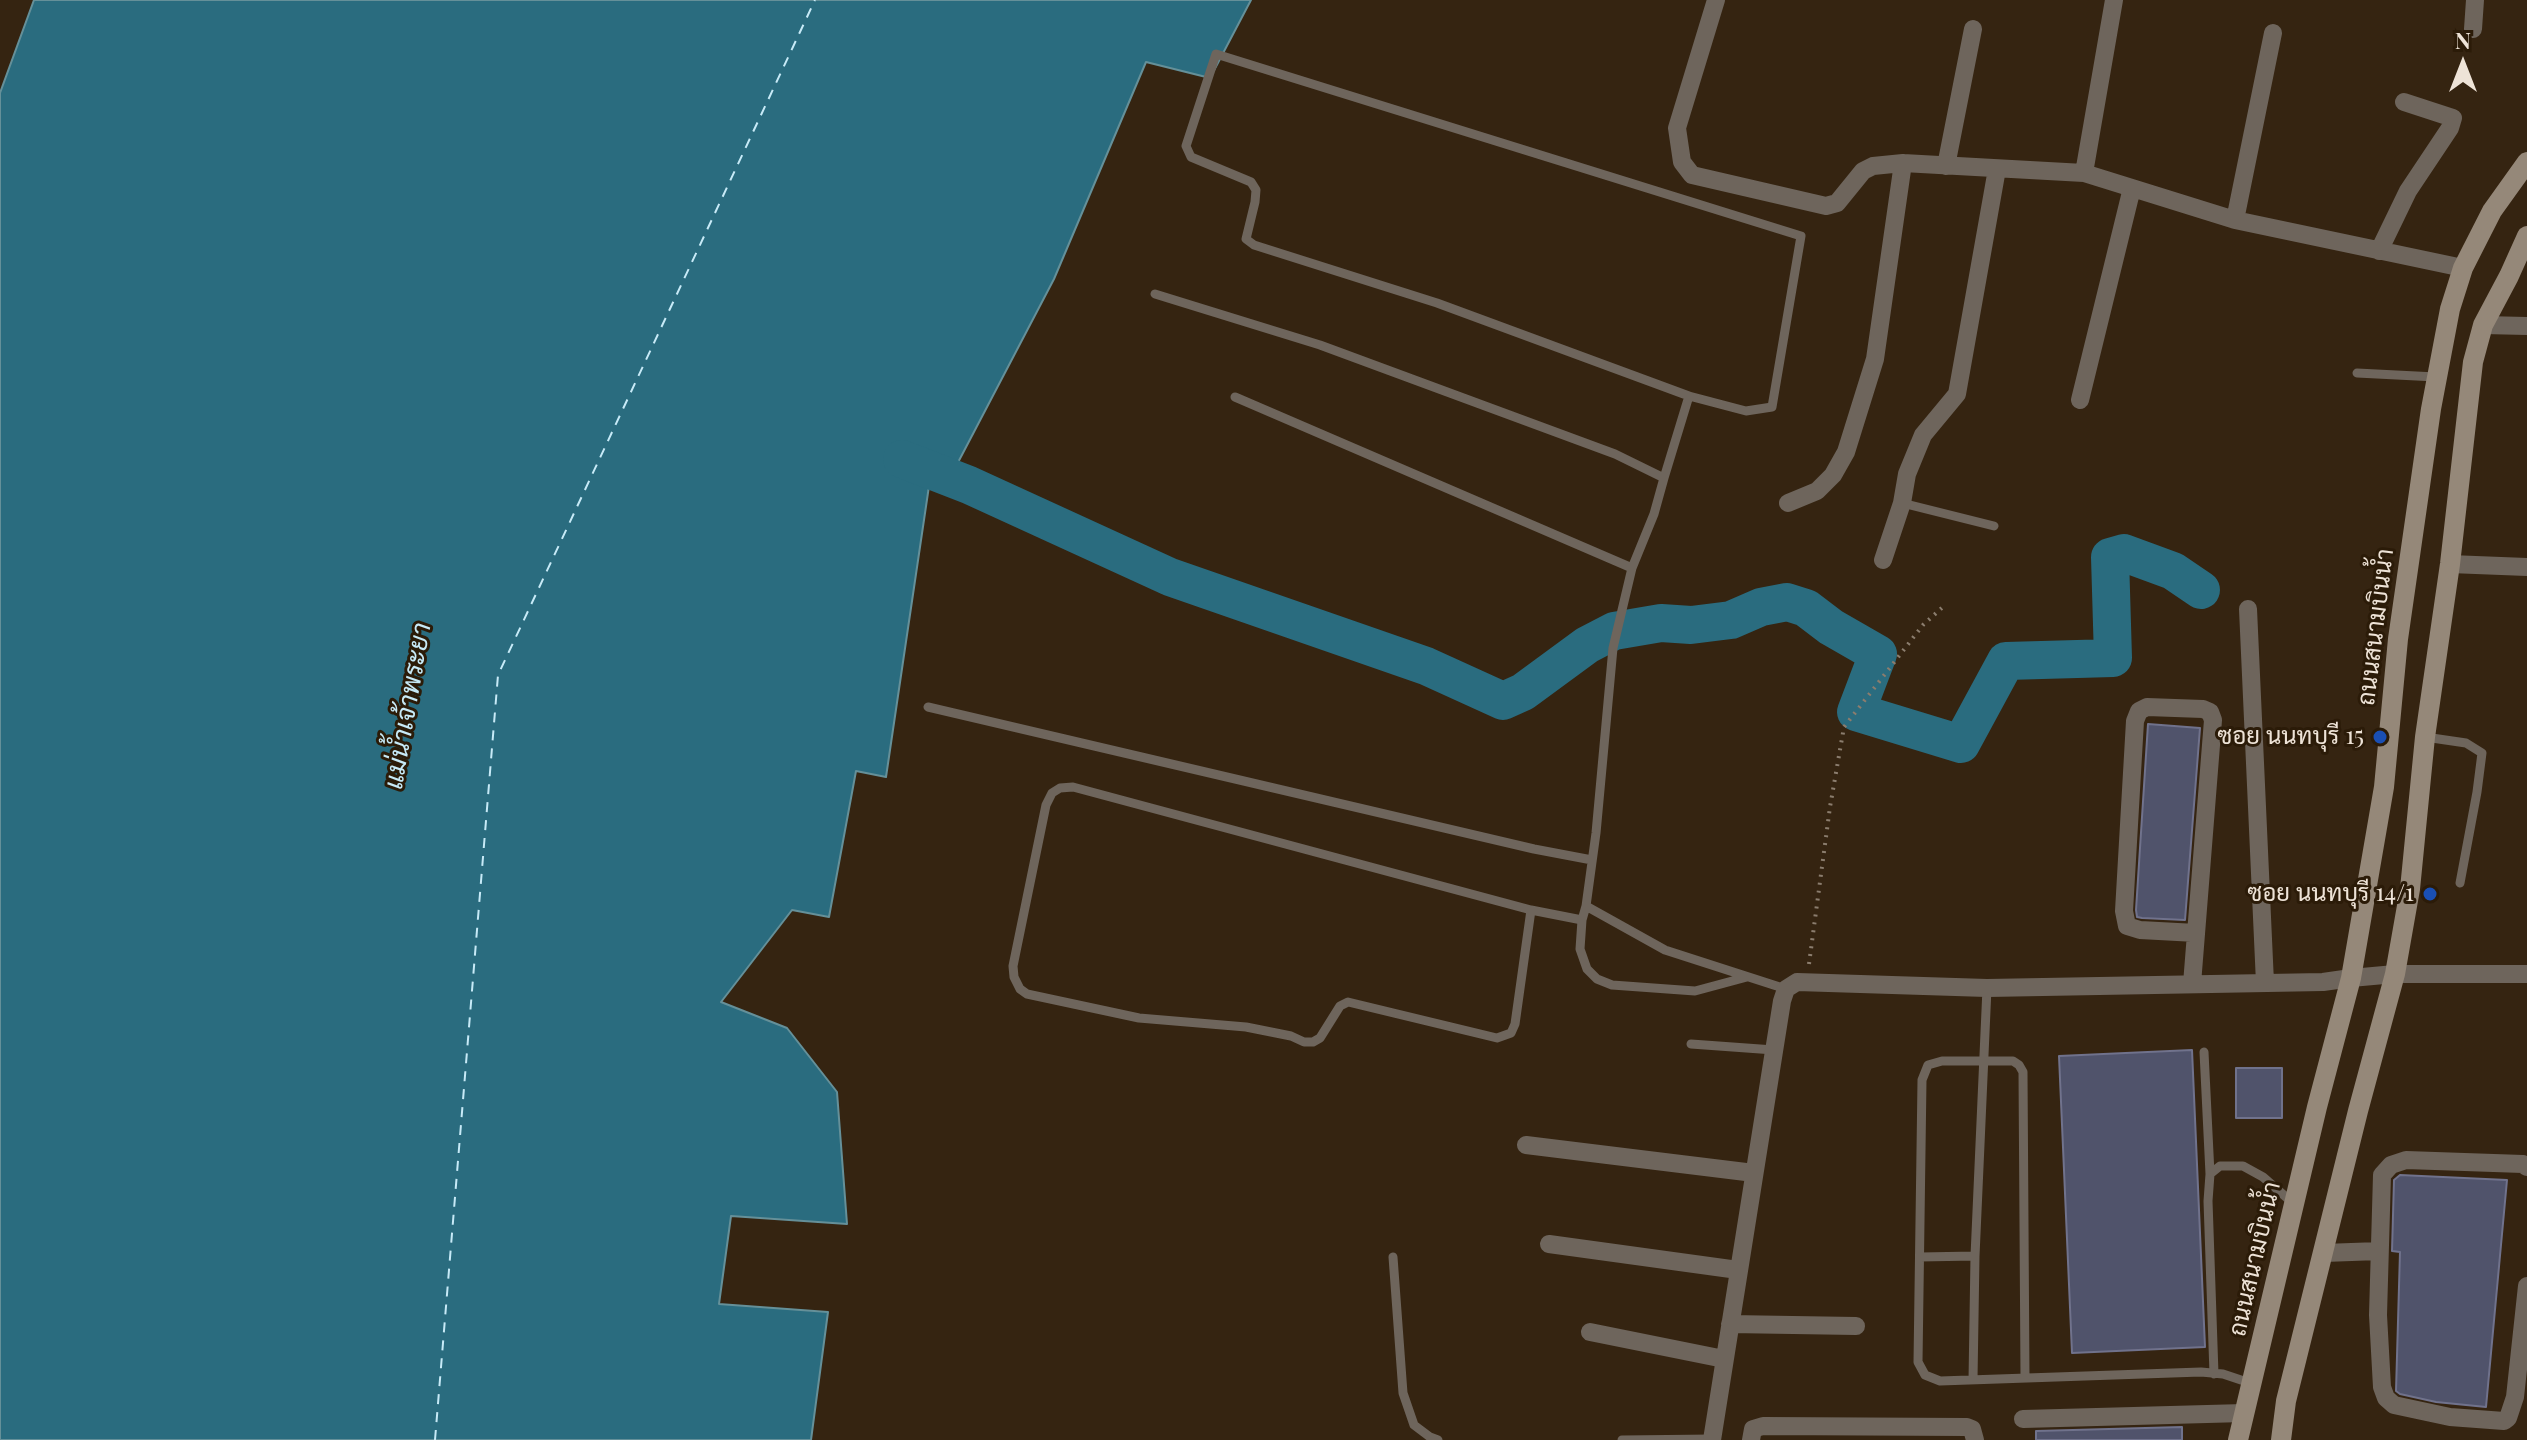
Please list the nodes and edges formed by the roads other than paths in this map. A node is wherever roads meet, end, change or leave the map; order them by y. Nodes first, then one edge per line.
1 (1716, 0) edge
2 (2114, 0) edge
3 (2475, 0) edge
4 (1973, 29) dead end
5 (2473, 29) dead end
6 (2273, 33) dead end
7 (2404, 102) dead end
8 (2527, 162) edge
9 (1903, 163) junction
10 (1946, 166) junction
11 (1997, 169) junction
12 (2084, 173) junction
13 (2132, 188) junction
14 (2235, 220) junction
15 (2527, 236) edge
16 (2379, 251) junction
17 (2463, 268) junction
18 (1155, 294) dead end
19 (2483, 325) junction
20 (2527, 326) edge
21 (2357, 373) dead end
22 (2436, 377) junction
23 (1689, 396) junction
24 (1235, 397) dead end
25 (2080, 400) dead end
26 (1664, 478) junction
27 (1788, 503) dead end
28 (1902, 503) junction
29 (1994, 526) dead end
30 (1883, 560) dead end
31 (2450, 564) junction
32 (2527, 567) edge
33 (1632, 568) junction
34 (2248, 609) dead end
35 (928, 707) dead end
36 (2425, 737) junction
37 (1592, 860) junction
38 (2460, 883) dead end
39 (1586, 906) junction
40 (1531, 910) junction
41 (1582, 920) junction
42 (2196, 933) junction
43 (2395, 974) junction
44 (2527, 974) edge
45 (1749, 977) junction
46 (2351, 978) junction
47 (2265, 983) junction
48 (2192, 984) junction
49 (1987, 988) junction
50 (1786, 989) junction
51 (1691, 1044) dead end
52 (1774, 1050) junction
53 (2204, 1052) dead end
54 (1983, 1060) junction
55 (1526, 1145) dead end
56 (2527, 1167) edge
57 (1754, 1173) junction
58 (2210, 1174) junction
59 (2294, 1204) junction
60 (1549, 1244) dead end
61 (2379, 1251) junction
62 (2324, 1253) junction
63 (1975, 1256) junction
64 (1393, 1257) dead end
65 (1920, 1257) junction
66 (1738, 1270) junction
67 (2527, 1286) edge
68 (1730, 1324) junction
69 (1856, 1326) dead end
70 (1590, 1332) dead end
71 (1724, 1359) junction
72 (2214, 1374) junction
73 (2025, 1378) junction
74 (1973, 1380) junction
75 (2252, 1384) junction
76 (2244, 1413) junction
77 (2023, 1419) dead end
78 (1831, 1434) edge
79 (1887, 1434) edge
80 (1928, 1434) edge
81 (1438, 1440) edge
82 (1622, 1440) edge
83 (1712, 1440) edge
84 (1751, 1440) edge
85 (1975, 1440) edge
86 (2238, 1440) edge
87 (2281, 1440) edge

1 - 9 street
2 - 12 street
3 - 5 street
4 - 10 street
6 - 14 street
7 - 16 street
8 - 17 main road, ถนนสนามบินน้ำ
9 - 10 street
9 - 27 street
10 - 11 street
11 - 12 street
11 - 28 street
12 - 13 street
13 - 14 street
13 - 25 street
14 - 16 street
15 - 19 main road
16 - 17 street
17 - 22 main road, ถนนสนามบินน้ำ
18 - 26 lane
19 - 20 street
19 - 31 main road
21 - 22 lane
22 - 46 main road, ถนนสนามบินน้ำ
23 - 23 lane
23 - 26 lane
24 - 33 lane
26 - 33 lane
28 - 29 lane
28 - 30 street
31 - 32 street
31 - 36 main road
33 - 37 lane
34 - 47 street
35 - 37 lane
36 - 38 lane
36 - 43 main road
37 - 39 lane
39 - 41 lane
39 - 45 lane
40 - 40 lane
40 - 41 lane
41 - 45 lane
42 - 42 street
42 - 48 street
43 - 44 street
43 - 46 street
43 - 62 main road
45 - 50 lane
46 - 47 street
46 - 59 main road, ถนนสนามบินน้ำ
47 - 48 street
48 - 49 street
49 - 50 street
49 - 54 lane
50 - 52 street
51 - 52 lane
52 - 57 street
53 - 58 lane
54 - 63 lane
54 - 65 lane
54 - 73 lane
55 - 57 street
56 - 61 street
57 - 66 street
58 - 59 lane
58 - 72 lane
59 - 75 main road, ถนนสนามบินน้ำ
60 - 66 street
61 - 62 street
61 - 67 street
62 - 87 main road
63 - 65 lane
63 - 74 lane
64 - 81 lane
65 - 74 lane
66 - 68 street
68 - 69 street
68 - 71 street
70 - 71 street
71 - 83 street
72 - 73 lane
72 - 75 lane
73 - 74 lane
75 - 76 main road, ถนนสนามบินน้ำ
76 - 77 street
76 - 86 main road, ถนนสนามบินน้ำ
78 - 79 street
78 - 84 street
79 - 80 street
80 - 85 street
82 - 83 lane

